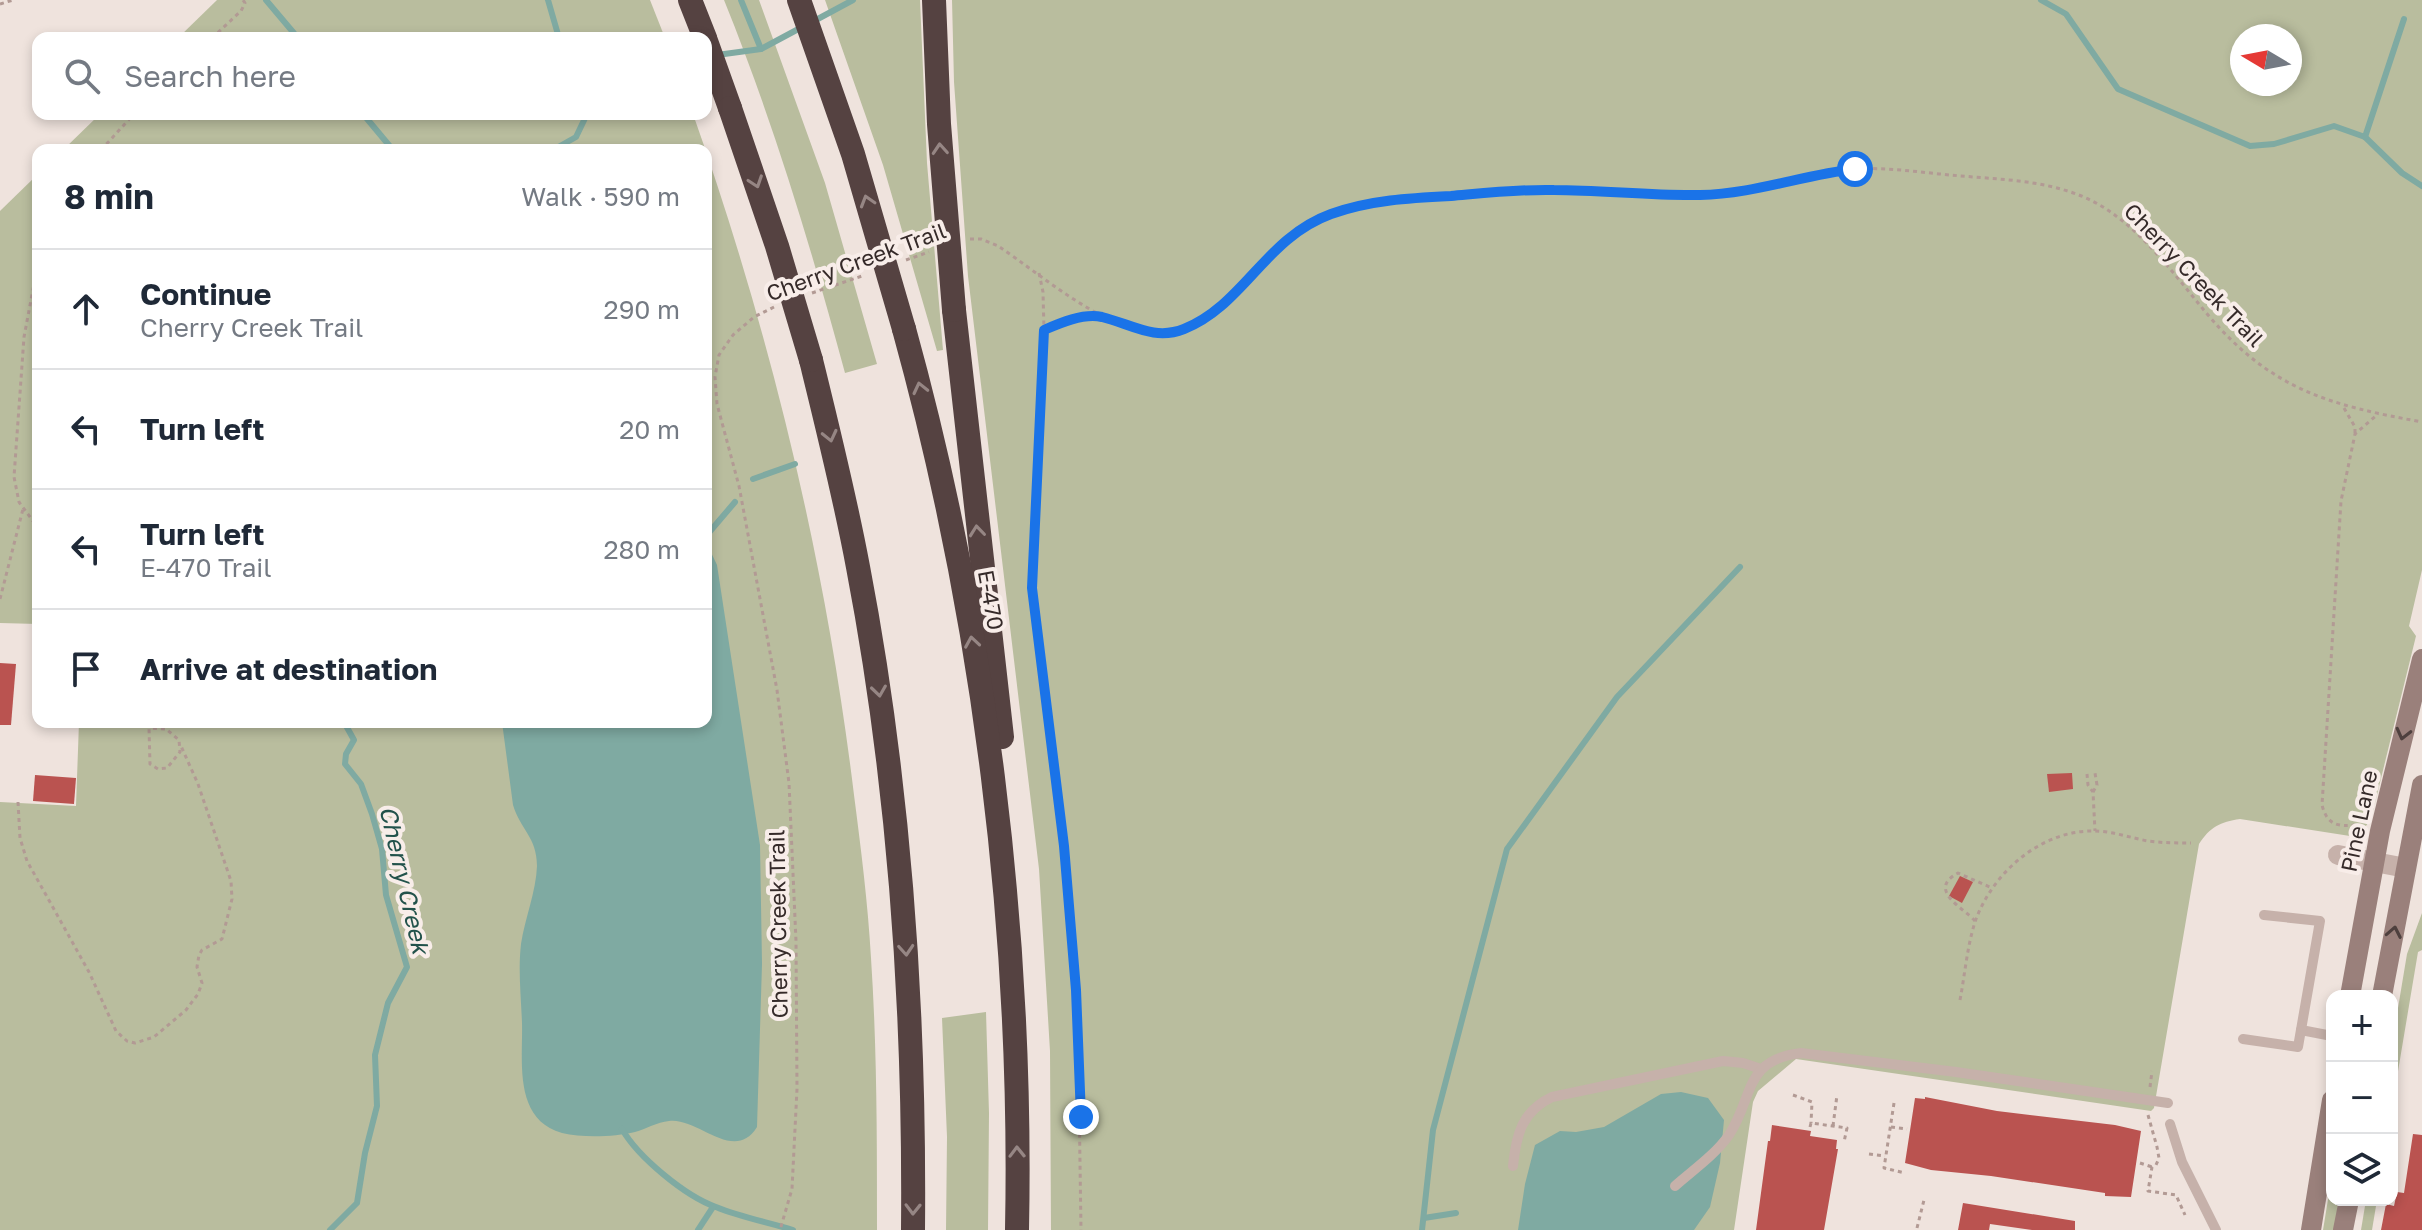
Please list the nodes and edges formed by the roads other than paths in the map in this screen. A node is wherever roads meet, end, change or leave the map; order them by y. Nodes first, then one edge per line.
1 (690, 0) edge
2 (799, 0) edge
3 (934, 0) edge
4 (702, 32) edge
5 (712, 60) edge
6 (2422, 659) edge
7 (2422, 785) edge
8 (2338, 855) dead end
9 (2374, 861) junction
10 (2406, 868) junction
11 (1003, 886) junction
12 (2264, 915) dead end
13 (2351, 990) edge
14 (2383, 990) edge
15 (2301, 1030) junction
16 (2326, 1035) edge
17 (2243, 1039) dead end
18 (1761, 1069) junction
19 (2168, 1103) dead end
20 (2170, 1124) dead end
21 (2327, 1134) edge
22 (1513, 1166) dead end
23 (1675, 1186) dead end
24 (2348, 1206) edge
25 (913, 1230) edge
26 (1017, 1230) edge
27 (2216, 1230) edge
28 (2311, 1230) edge
29 (2343, 1230) edge

1 - 4 highway
11 -> 2 highway, E-470, bridge
11 -> 3 highway, bridge
5 -> 25 highway, bridge
6 -> 9 main road, Pine Lane
7 - 10 main road
8 - 9 street
9 - 10 street
9 - 13 main road, Pine Lane
14 -> 10 main road
26 -> 11 highway, E-470
12 - 15 lane
15 - 16 lane
15 - 17 lane
18 - 19 lane
18 - 22 lane
18 - 23 lane
20 - 27 lane
21 - 28 main road
24 - 29 main road

